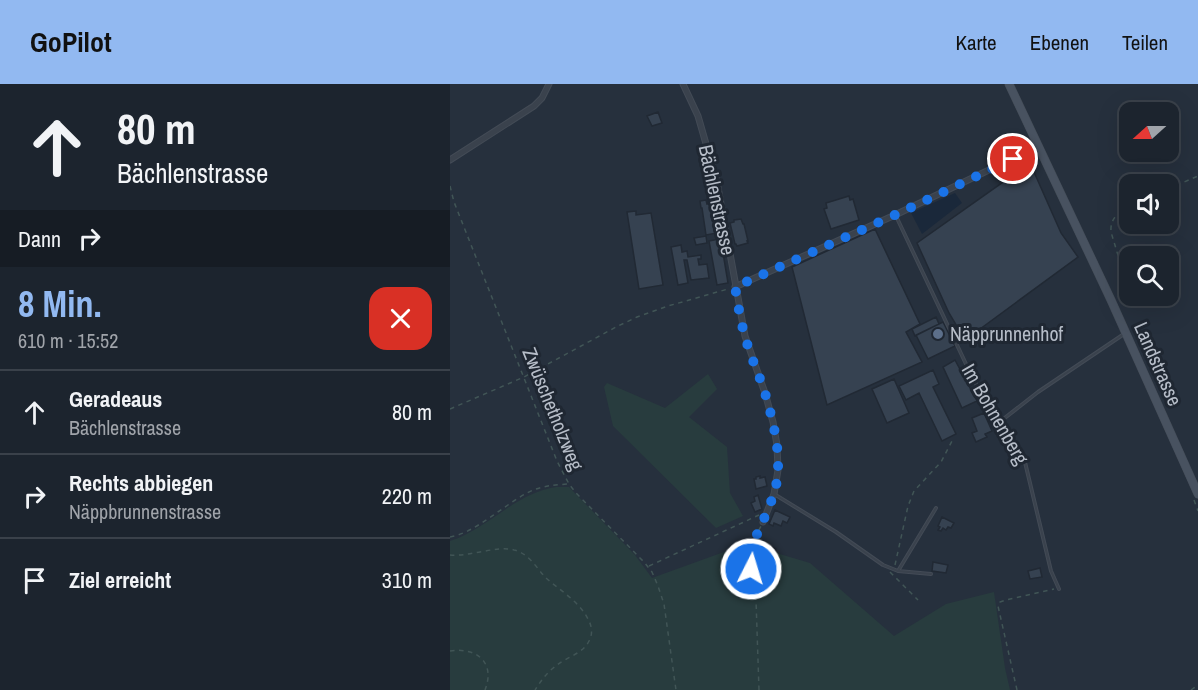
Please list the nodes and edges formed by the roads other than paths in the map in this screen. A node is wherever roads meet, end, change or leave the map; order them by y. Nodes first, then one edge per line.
1 (549, 84) edge
2 (683, 84) edge
3 (1009, 84) edge
4 (1039, 146) junction
5 (450, 160) edge
6 (895, 215) junction
7 (735, 287) junction
8 (1126, 333) junction
9 (997, 424) junction
10 (774, 494) junction
11 (1198, 494) edge
12 (936, 508) dead end
13 (764, 519) road end
14 (898, 571) junction
15 (931, 574) dead end
16 (1059, 589) road end

1 - 5 street
2 - 7 street, Bächlenstrasse
3 - 4 main road, Landstrasse
4 - 6 street
4 - 8 main road, Landstrasse
6 - 7 street
6 - 9 lane, Im Bohnenberg
7 - 10 street, Bächlenstrasse
8 - 9 lane
8 - 11 main road, Landstrasse
9 - 16 lane, Im Bohnenberg
10 - 13 street, Bächlenstrasse
10 - 14 lane
12 - 14 lane
14 - 15 lane

